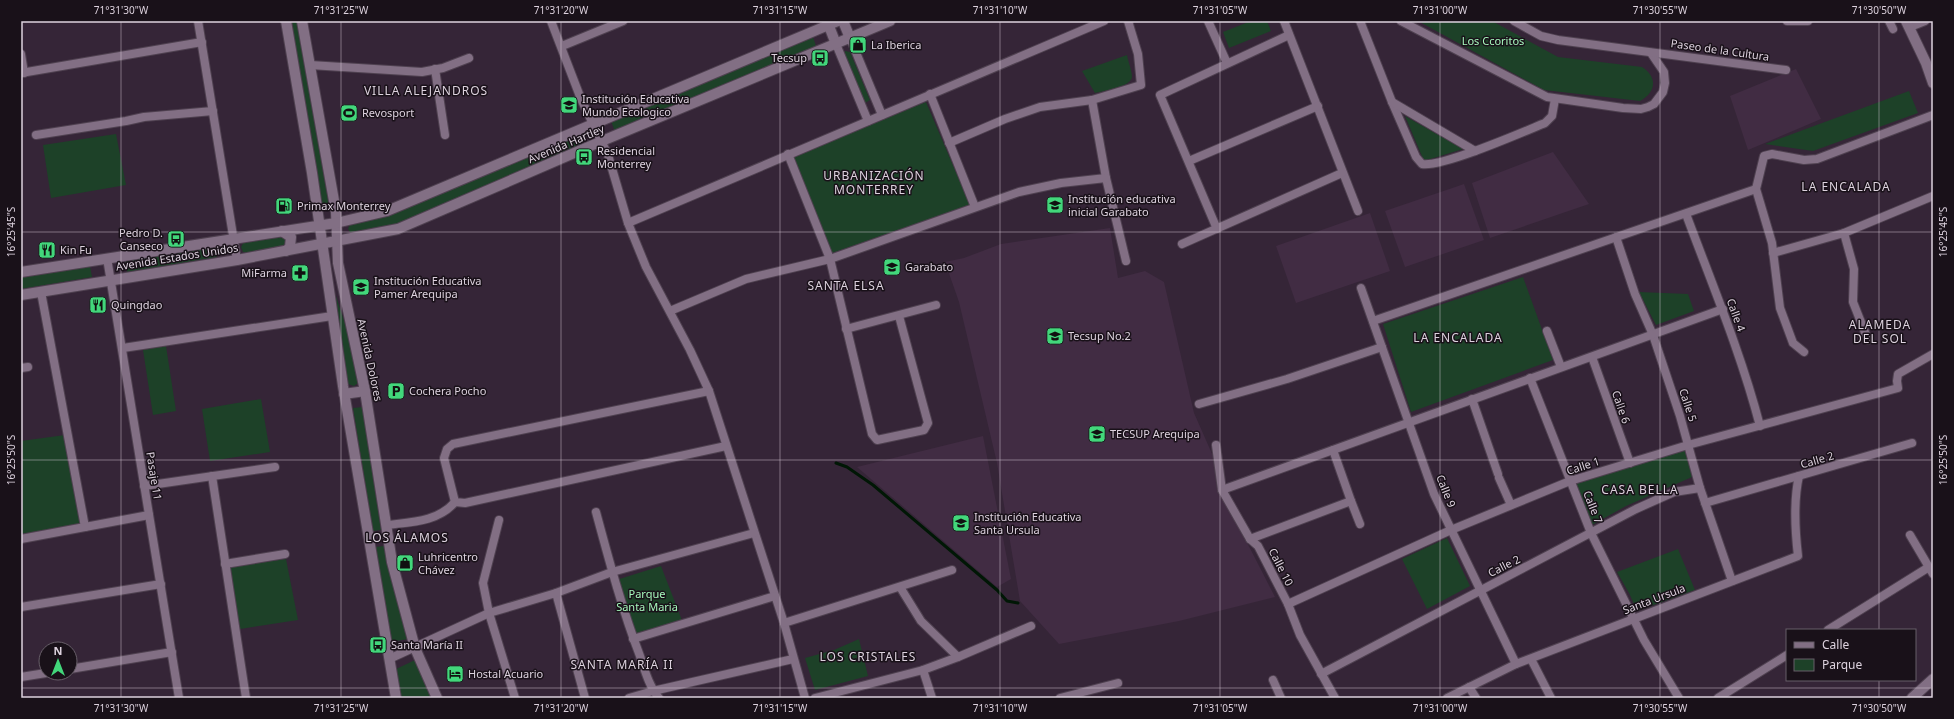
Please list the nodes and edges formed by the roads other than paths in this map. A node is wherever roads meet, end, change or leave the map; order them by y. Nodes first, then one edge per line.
1 (198, 21) edge
2 (286, 21) edge
3 (302, 21) edge
4 (551, 21) edge
5 (623, 21) edge
6 (844, 21) edge
7 (890, 21) edge
8 (1104, 21) edge
9 (1128, 21) edge
10 (1208, 21) edge
11 (1284, 21) edge
12 (1360, 21) edge
13 (1401, 21) edge
14 (1514, 21) edge
15 (1787, 21) edge
16 (1808, 21) edge
17 (1889, 21) edge
18 (1925, 21) edge
19 (831, 22) edge
20 (1908, 24) edge
21 (1893, 29) dead end
22 (1289, 35) junction
23 (850, 38) junction
24 (202, 42) junction
25 (836, 44) junction
26 (562, 46) junction
27 (1651, 52) junction
28 (21, 54) edge
29 (469, 58) dead end
30 (1227, 64) junction
31 (310, 65) junction
32 (435, 69) junction
33 (1786, 70) dead end
34 (22, 73) edge
35 (1933, 83) edge
36 (930, 94) junction
37 (1555, 99) junction
38 (1092, 100) junction
39 (1392, 102) junction
40 (1318, 106) junction
41 (213, 111) junction
42 (882, 115) junction
43 (1933, 115) edge
44 (868, 121) junction
45 (594, 124) junction
46 (36, 135) dead end
47 (445, 135) dead end
48 (602, 141) junction
49 (949, 143) junction
50 (1475, 151) junction
51 (788, 154) junction
52 (1189, 161) junction
53 (1342, 173) junction
54 (1106, 178) junction
55 (1756, 189) junction
56 (1933, 196) edge
57 (975, 207) junction
58 (1358, 211) dead end
59 (1686, 214) junction
60 (336, 223) junction
61 (628, 223) junction
62 (319, 226) junction
63 (1217, 229) junction
64 (282, 231) junction
65 (1844, 233) junction
66 (1616, 237) junction
67 (234, 238) junction
68 (337, 242) junction
69 (322, 244) junction
70 (1182, 244) dead end
71 (286, 251) junction
72 (1773, 253) junction
73 (108, 258) junction
74 (830, 259) junction
75 (237, 260) junction
76 (1126, 261) dead end
77 (21, 272) edge
78 (112, 280) junction
79 (1361, 288) dead end
80 (41, 292) junction
81 (21, 295) edge
82 (936, 305) dead end
83 (1723, 310) junction
84 (670, 311) junction
85 (332, 316) junction
86 (899, 316) junction
87 (1373, 321) junction
88 (846, 330) junction
89 (1547, 331) dead end
90 (1653, 335) junction
91 (1868, 340) dead end
92 (1382, 346) junction
93 (123, 348) junction
94 (1804, 352) dead end
95 (1933, 354) edge
96 (1592, 356) junction
97 (1561, 366) junction
98 (1530, 378) junction
99 (365, 391) junction
100 (709, 391) junction
101 (344, 394) junction
102 (1472, 399) junction
103 (1200, 404) dead end
104 (1409, 422) junction
105 (1760, 426) junction
106 (1912, 443) dead end
107 (1216, 445) dead end
108 (1688, 445) junction
109 (726, 446) junction
110 (1333, 450) junction
111 (1630, 463) junction
112 (275, 467) dead end
113 (212, 476) junction
114 (1799, 476) junction
115 (1570, 482) junction
116 (144, 486) junction
117 (1700, 488) junction
118 (1222, 490) junction
119 (1351, 501) junction
120 (455, 502) junction
121 (1705, 503) junction
122 (1511, 505) junction
123 (596, 512) dead end
124 (149, 515) junction
125 (499, 520) dead end
126 (1360, 524) dead end
127 (85, 527) junction
128 (387, 529) junction
129 (1451, 530) junction
130 (754, 533) junction
131 (1592, 533) junction
132 (369, 535) junction
133 (1910, 535) dead end
134 (21, 539) edge
135 (1250, 539) junction
136 (285, 554) dead end
137 (225, 564) junction
138 (952, 570) dead end
139 (1931, 570) edge
140 (612, 572) junction
141 (1732, 581) junction
142 (161, 584) junction
143 (900, 587) junction
144 (1480, 590) junction
145 (556, 593) junction
146 (775, 596) junction
147 (1288, 604) junction
148 (21, 607) edge
149 (489, 612) junction
150 (1634, 618) junction
151 (784, 622) junction
152 (1031, 626) dead end
153 (1830, 629) edge
154 (633, 639) junction
155 (415, 648) junction
156 (172, 652) junction
157 (1786, 656) edge
158 (958, 657) junction
159 (389, 659) junction
160 (793, 659) junction
161 (1531, 659) junction
162 (1516, 664) junction
163 (78, 668) edge
164 (924, 670) junction
165 (38, 674) edge
166 (1322, 674) junction
167 (21, 677) edge
168 (1933, 679) edge
169 (1273, 680) dead end
170 (1118, 683) dead end
171 (1470, 687) junction
172 (653, 691) junction
173 (1066, 697) edge
174 (179, 698) edge
175 (246, 698) edge
176 (396, 698) edge
177 (437, 698) edge
178 (515, 698) edge
179 (586, 698) edge
180 (629, 698) edge
181 (659, 698) edge
182 (805, 698) edge
183 (815, 698) edge
184 (932, 698) edge
185 (1281, 698) edge
186 (1335, 698) edge
187 (1447, 698) edge
188 (1476, 698) edge
189 (1551, 698) edge
190 (1679, 698) edge
191 (1718, 698) edge
192 (1912, 698) edge

1 - 24 street
2 - 62 main road
3 - 31 main road, Avenida Dolores
4 - 26 street
5 - 26 street
6 - 23 main road
7 - 23 main road, Avenida Hartley
8 - 36 street
9 - 38 street
10 - 30 street
11 - 22 street
12 - 39 street
13 - 37 street
14 - 27 street, Paseo de la Cultura
15 - 16 street
17 - 21 street
18 - 20 street
19 - 25 main road
19 - 45 main road, Avenida Hartley
20 - 35 main road
22 - 30 street
22 - 40 street
23 - 25 main road, Avenida Hartley
23 - 42 street
24 - 34 street
24 - 41 street
25 - 44 street
25 - 48 main road, Avenida Hartley
26 - 45 street
27 - 33 street, Paseo de la Cultura
27 - 37 street
28 - 34 street
29 - 32 street
30 - 52 street
31 - 32 street
31 - 60 main road, Avenida Dolores
32 - 47 street
36 - 42 street
36 - 49 street
37 - 50 street
38 - 49 street
38 - 54 street
39 - 50 street
39 - 50 street
40 - 52 street
40 - 53 street
41 - 46 street
41 - 67 street
42 - 44 street
43 - 55 street
44 - 51 street
45 - 48 street
45 - 60 main road, Avenida Hartley
48 - 61 street
48 - 68 main road, Avenida Hartley
49 - 57 street
51 - 61 street
51 - 74 street
52 - 63 street
53 - 58 street
53 - 63 street
54 - 57 street
54 - 76 street
55 - 59 street
55 - 72 street
56 - 65 street
57 - 74 street
59 - 66 street
59 - 83 street, Calle 4
60 - 62 main road, Avenida Hartley
60 - 68 main road, Avenida Dolores
61 - 84 street
62 - 64 main road, Avenida Estados Unidos
62 - 69 main road
63 - 70 street
64 - 67 main road, Avenida Estados Unidos
64 - 71 main road
65 - 72 street
65 - 91 street
66 - 87 street
66 - 90 street, Calle 5
67 - 73 main road, Avenida Estados Unidos
67 - 75 street
68 - 69 main road, Avenida Estados Unidos
68 - 99 main road, Avenida Dolores
69 - 71 main road, Avenida Estados Unidos
69 - 85 main road
71 - 75 main road, Avenida Estados Unidos
72 - 94 street
73 - 77 main road, Avenida Estados Unidos
73 - 78 street, Pasaje 11
74 - 84 street
74 - 88 street
75 - 78 main road, Avenida Estados Unidos
78 - 80 main road, Avenida Estados Unidos
78 - 93 street, Pasaje 11
79 - 87 street, Calle 9
80 - 81 main road, Avenida Estados Unidos
80 - 127 street
82 - 86 street
83 - 90 street
83 - 105 street, Calle 4
84 - 100 street
85 - 93 street
85 - 101 main road
86 - 88 street
86 - 88 street
87 - 92 street, Calle 9
89 - 97 street
90 - 96 street
90 - 108 street, Calle 5
92 - 103 street
92 - 104 street, Calle 9
93 - 116 street, Pasaje 11
95 - 105 street, Calle 1
96 - 97 street
96 - 111 street, Calle 6
97 - 98 street
98 - 102 street
98 - 115 street, Calle 7
99 - 101 main road
99 - 128 main road, Avenida Dolores
100 - 109 street
100 - 120 street
101 - 132 main road
102 - 104 street
102 - 122 street
104 - 110 street
104 - 129 street, Calle 9
105 - 108 street, Calle 1
106 - 114 street, Calle 2
107 - 118 street, Calle 10
108 - 111 street, Calle 1
108 - 117 street, Calle 5
109 - 120 street
109 - 130 street
110 - 118 street
110 - 119 street
111 - 115 street, Calle 1
112 - 113 street
113 - 116 street
113 - 137 street
114 - 121 street, Calle 2
114 - 141 street, Santa Ursula
115 - 122 street, Calle 1
115 - 131 street, Calle 7
116 - 124 street, Pasaje 11
117 - 121 street, Calle 5
117 - 131 street, Calle 2
118 - 135 street, Calle 10
119 - 126 street
119 - 135 street
120 - 128 street
121 - 141 street, Calle 5
122 - 129 street, Calle 1
123 - 140 street
124 - 127 street
124 - 142 street, Pasaje 11
125 - 149 street
127 - 134 street
128 - 132 main road
128 - 155 main road, Avenida Dolores
129 - 144 street, Calle 9
129 - 147 street, Calle 1
130 - 140 street
130 - 146 street
131 - 144 street, Calle 2
131 - 150 street, Calle 7
132 - 159 main road
133 - 139 street
135 - 147 street, Calle 10
136 - 137 street
137 - 175 street
138 - 143 street
139 - 153 street
140 - 145 street
140 - 154 street
141 - 150 street, Santa Ursula
142 - 148 street
142 - 156 street, Pasaje 11
143 - 151 street
143 - 158 street
144 - 162 street, Calle 9
144 - 166 street, Calle 2
145 - 149 street
145 - 179 street
146 - 151 street
146 - 154 street
147 - 166 street, Calle 10
149 - 155 street
149 - 178 street
150 - 161 street, Santa Ursula
150 - 190 street, Calle 7
151 - 160 street
152 - 158 street
154 - 172 street
155 - 159 street
155 - 177 main road, Avenida Dolores
156 - 163 street
156 - 174 street, Pasaje 11
157 - 191 street
158 - 164 street
159 - 176 main road
160 - 172 street
160 - 182 street
161 - 162 street, Santa Ursula
161 - 189 street
162 - 171 street, Santa Ursula
164 - 183 street
164 - 184 street
165 - 167 street
166 - 186 street, Calle 10
168 - 192 main road
169 - 185 street
170 - 173 street
171 - 187 street, Santa Ursula
171 - 188 street
172 - 180 street
172 - 181 street

